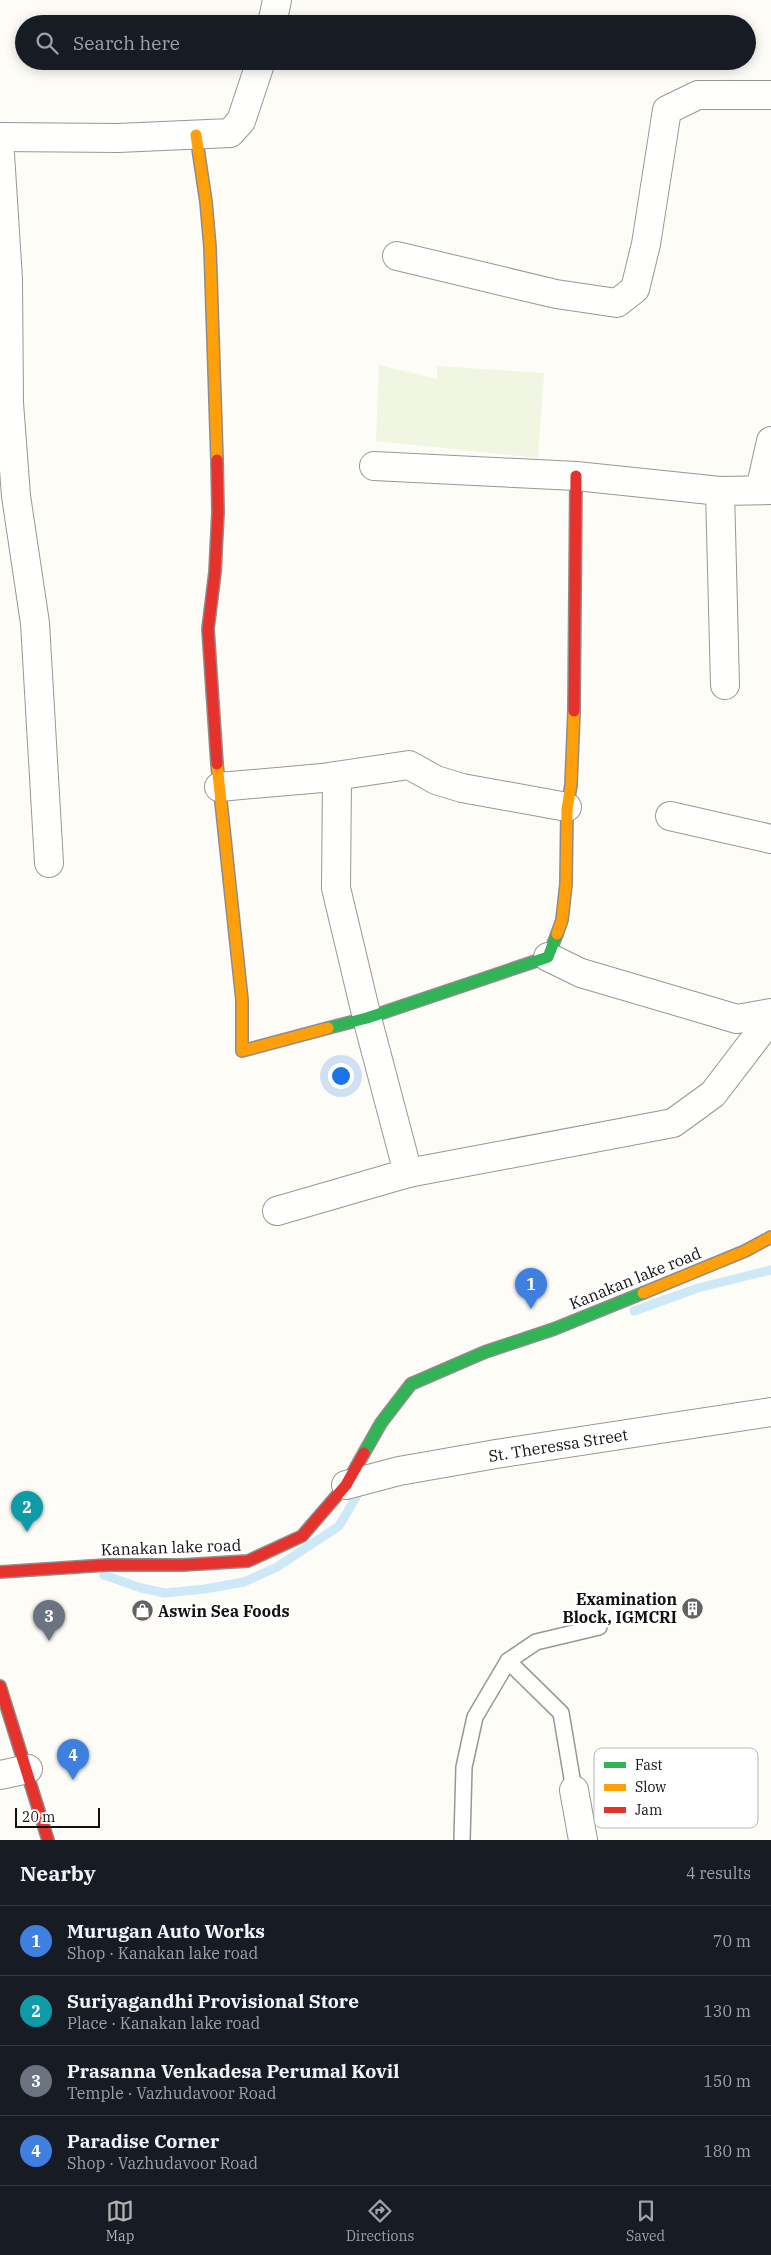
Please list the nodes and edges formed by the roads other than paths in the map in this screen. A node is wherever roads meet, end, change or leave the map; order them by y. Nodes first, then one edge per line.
1 (277, 0) edge
2 (274, 15) edge
3 (258, 70) edge
4 (771, 95) edge
5 (196, 135) junction
6 (0, 137) edge
7 (0, 154) edge
8 (397, 256) dead end
9 (771, 441) edge
10 (374, 466) dead end
11 (576, 476) junction
12 (766, 490) edge
13 (720, 491) junction
14 (725, 685) dead end
15 (337, 776) junction
16 (219, 787) junction
17 (567, 807) junction
18 (670, 816) dead end
19 (771, 839) edge
20 (49, 863) dead end
21 (548, 957) junction
22 (771, 1014) edge
23 (367, 1018) junction
24 (771, 1018) edge
25 (408, 1173) junction
26 (277, 1211) dead end
27 (771, 1237) edge
28 (771, 1412) edge
29 (346, 1485) junction
30 (0, 1572) edge
31 (599, 1627) dead end
32 (508, 1660) junction
33 (0, 1686) edge
34 (28, 1769) junction
35 (0, 1775) edge
36 (574, 1790) joint
37 (48, 1840) edge
38 (457, 1840) edge
39 (583, 1840) edge

1 - 2 street
3 - 5 street
4 - 8 street
5 - 6 street
5 - 16 street
7 - 20 street
9 - 12 street
10 - 11 street
11 - 13 street
11 - 17 street
12 - 13 street
13 - 14 street
15 - 16 street
15 - 17 street
15 - 23 street
16 - 23 street
17 - 21 street
18 - 19 street
21 - 22 street
21 - 23 street
23 - 25 street
24 - 25 street
25 - 26 street
27 - 29 street, Kanakan lake road
28 - 29 street, St. Theressa Street
29 - 30 street, Kanakan lake road
31 - 32 lane
32 - 36 lane
32 - 38 lane
33 - 34 street
34 - 35 street
34 - 37 street
36 - 39 street

